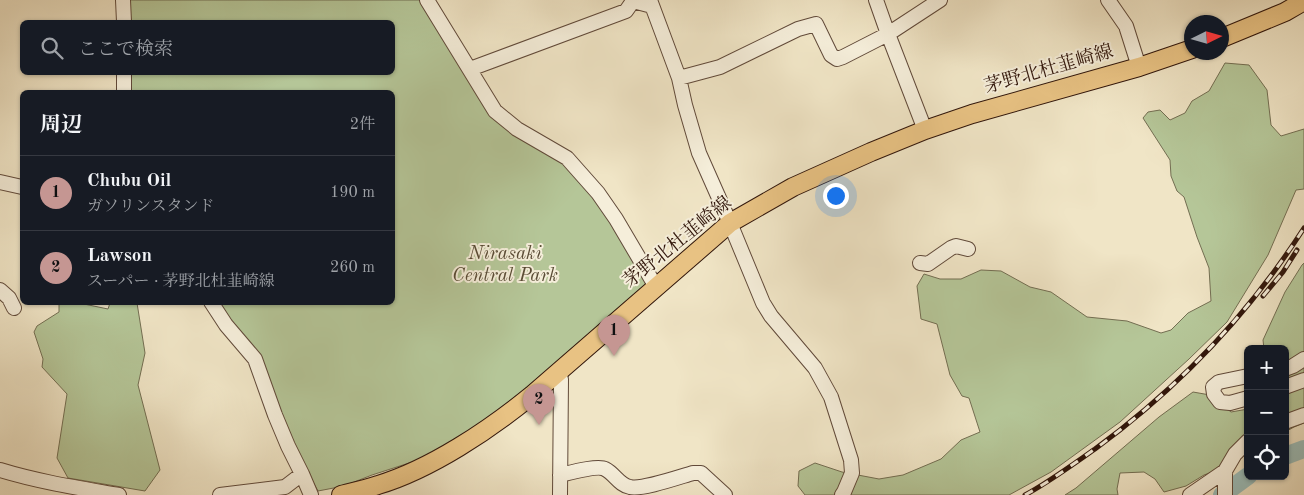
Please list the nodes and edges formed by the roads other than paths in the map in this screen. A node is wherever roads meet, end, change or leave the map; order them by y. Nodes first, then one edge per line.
1 (123, 0) edge
2 (427, 0) edge
3 (631, 0) edge
4 (876, 0) edge
5 (940, 0) edge
6 (1108, 0) edge
7 (1304, 1) edge
8 (651, 3) edge
9 (124, 20) edge
10 (888, 34) junction
11 (1229, 35) edge
12 (1184, 52) edge
13 (1138, 67) junction
14 (470, 69) junction
15 (124, 75) edge
16 (679, 78) junction
17 (124, 90) edge
18 (925, 130) junction
19 (0, 182) edge
20 (20, 187) edge
21 (730, 223) junction
22 (968, 249) dead end
23 (920, 263) dead end
24 (656, 287) junction
25 (0, 290) edge
26 (213, 305) edge
27 (14, 308) dead end
28 (1304, 359) edge
29 (1289, 368) edge
30 (556, 374) junction
31 (1244, 377) edge
32 (1304, 380) edge
33 (1289, 386) edge
34 (1244, 399) edge
35 (1304, 415) edge
36 (1289, 421) edge
37 (1244, 445) edge
38 (0, 470) edge
39 (302, 474) junction
40 (560, 475) junction
41 (1225, 483) edge
42 (119, 495) edge
43 (220, 495) edge
44 (311, 495) edge
45 (341, 495) edge
46 (560, 495) edge
47 (724, 495) edge
48 (842, 495) edge
49 (1190, 495) edge

1 - 9 street
2 - 14 street
3 - 8 street
3 - 14 street
4 - 10 street
5 - 10 street
6 - 13 street
7 - 11 main road
8 - 16 street
10 - 16 street
10 - 18 street
12 - 13 main road, 茅野北杜韮崎線
13 - 18 main road, 茅野北杜韮崎線
14 - 24 street
15 - 17 street
16 - 21 street
18 - 21 main road, 茅野北杜韮崎線
19 - 20 street
21 - 24 main road, 茅野北杜韮崎線
21 - 48 street
22 - 23 street
24 - 30 main road, 茅野北杜韮崎線
25 - 27 street
26 - 39 street
28 - 29 street
30 - 40 street
30 - 45 main road, 茅野北杜韮崎線
31 - 34 street
32 - 33 street
35 - 36 street
37 - 41 street
38 - 42 street
39 - 43 street
39 - 44 street
40 - 46 street
40 - 47 street
41 - 49 street

